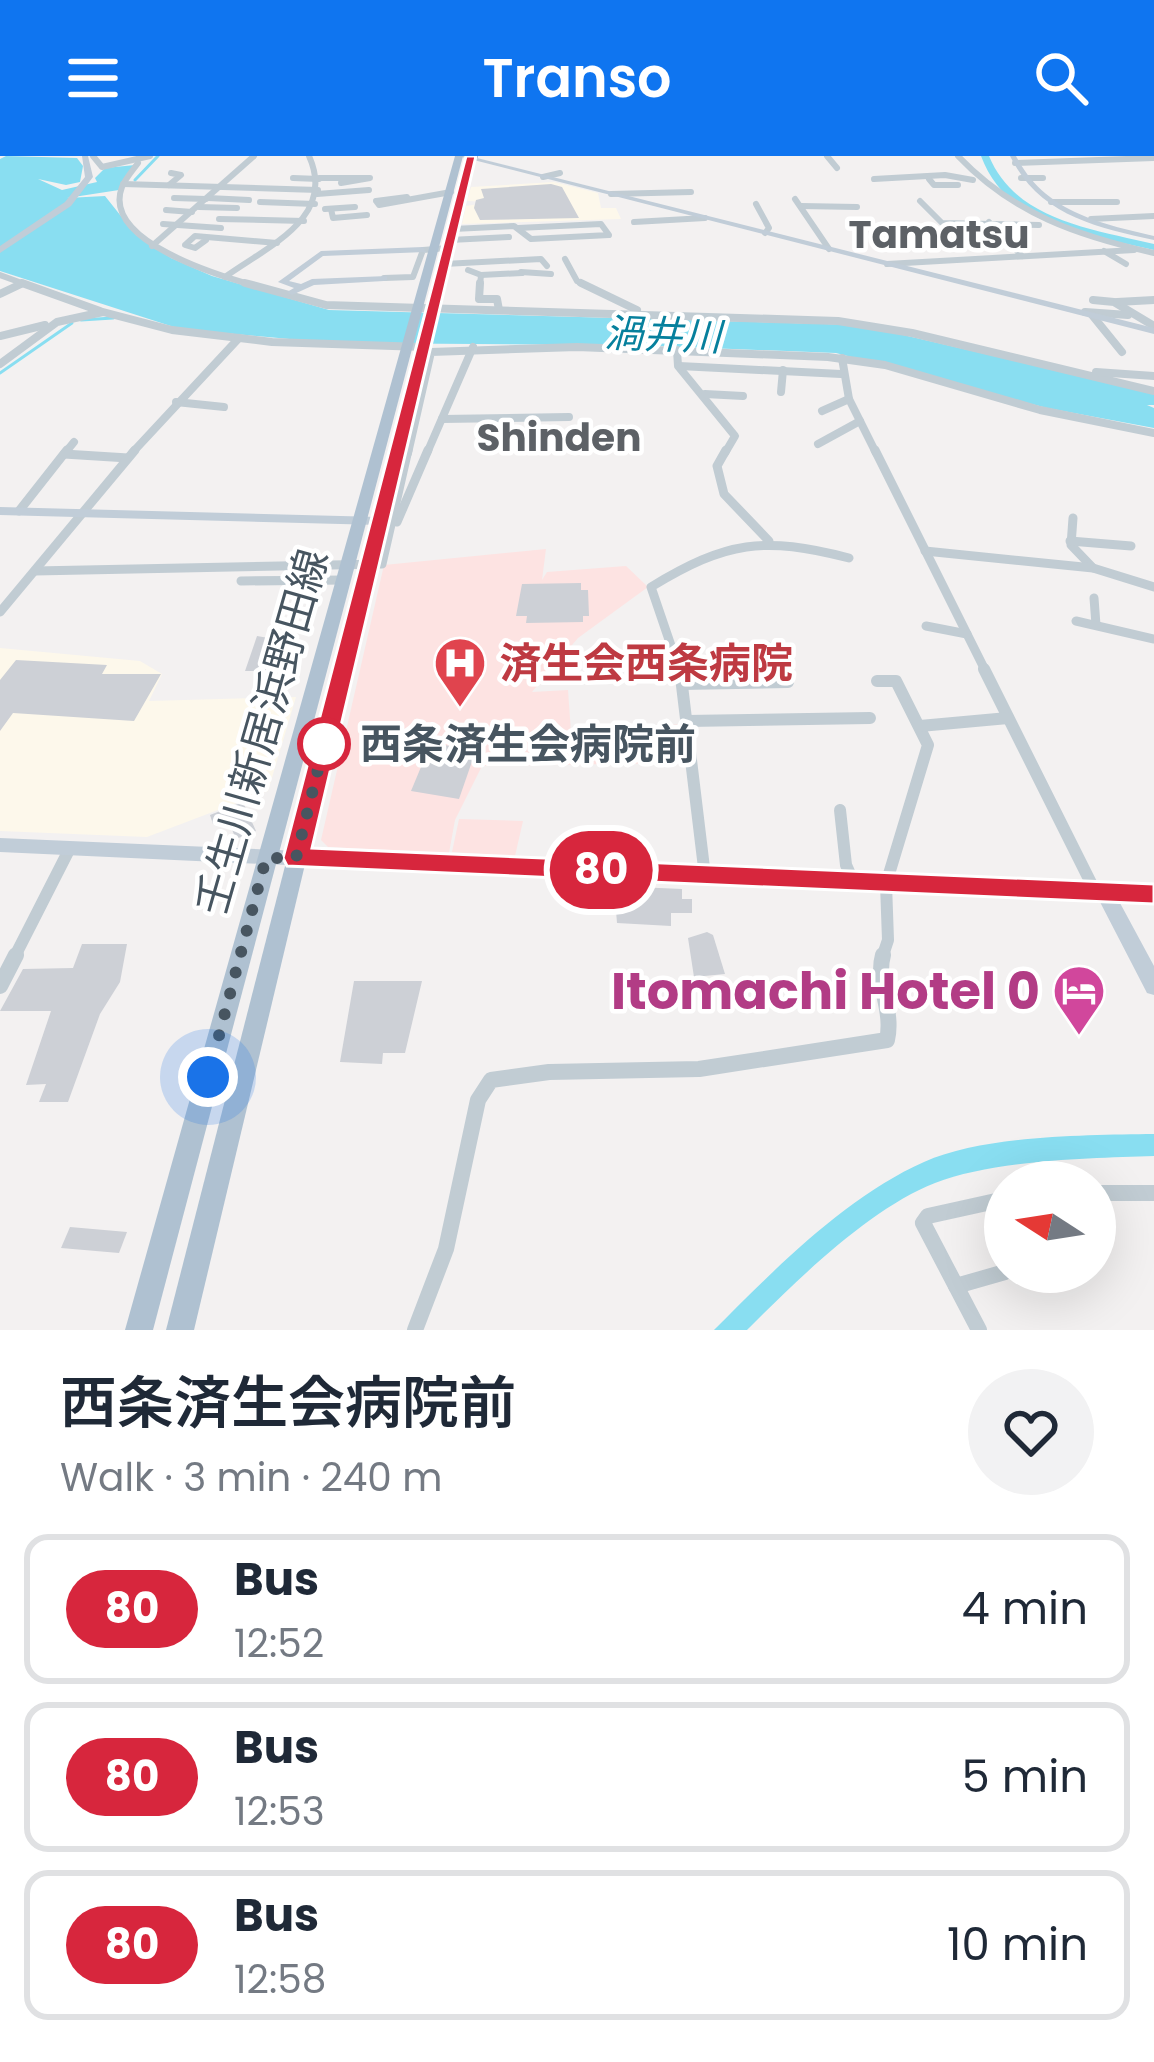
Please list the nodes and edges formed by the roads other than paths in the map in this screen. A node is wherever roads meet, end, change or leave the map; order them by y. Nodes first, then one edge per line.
1 (89, 156) edge
2 (108, 156) edge
3 (150, 156) edge
4 (254, 156) edge
5 (309, 156) edge
6 (826, 156) edge
7 (958, 156) edge
8 (465, 157) edge
9 (1154, 158) edge
10 (1014, 159) edge
11 (126, 161) junction
12 (1049, 162) junction
13 (138, 163) junction
14 (837, 168) dead end
15 (1056, 172) dead end
16 (171, 173) dead end
17 (560, 173) dead end
18 (966, 175) junction
19 (294, 176) dead end
20 (318, 176) junction
21 (543, 177) junction
22 (342, 178) dead end
23 (874, 178) dead end
24 (1021, 178) junction
25 (1043, 178) dead end
26 (931, 181) junction
27 (130, 184) junction
28 (171, 185) junction
29 (958, 185) dead end
30 (369, 190) dead end
31 (185, 191) dead end
32 (691, 192) dead end
33 (451, 193) junction
34 (211, 194) junction
35 (611, 194) junction
36 (363, 197) dead end
37 (407, 197) dead end
38 (173, 198) dead end
39 (794, 199) dead end
40 (249, 200) dead end
41 (920, 201) dead end
42 (993, 201) dead end
43 (315, 202) junction
44 (1052, 202) junction
45 (1117, 202) dead end
46 (756, 204) dead end
47 (260, 206) dead end
48 (801, 206) junction
49 (355, 207) dead end
50 (857, 207) dead end
51 (237, 208) dead end
52 (195, 209) junction
53 (331, 209) junction
54 (166, 210) dead end
55 (367, 214) dead end
56 (1154, 216) edge
57 (705, 218) junction
58 (1091, 219) junction
59 (304, 221) junction
60 (634, 222) dead end
61 (989, 222) junction
62 (163, 224) dead end
63 (176, 225) junction
64 (1040, 225) junction
65 (518, 228) junction
66 (1060, 228) junction
67 (765, 233) junction
68 (509, 238) dead end
69 (1154, 238) edge
70 (450, 239) junction
71 (206, 240) dead end
72 (157, 242) junction
73 (279, 243) junction
74 (435, 248) junction
75 (829, 249) junction
76 (1135, 249) junction
77 (0, 250) edge
78 (423, 250) junction
79 (1104, 251) junction
80 (1154, 254) edge
81 (1022, 256) junction
82 (1136, 262) dead end
83 (887, 263) junction
84 (1126, 264) dead end
85 (444, 266) junction
86 (550, 270) junction
87 (0, 275) edge
88 (481, 275) junction
89 (224, 277) junction
90 (385, 278) joint
91 (21, 284) junction
92 (302, 287) junction
93 (0, 295) edge
94 (286, 295) junction
95 (1093, 300) dead end
96 (1154, 300) edge
97 (1116, 303) junction
98 (425, 310) junction
99 (499, 310) junction
100 (103, 312) junction
101 (654, 312) junction
102 (1088, 314) junction
103 (1129, 315) junction
104 (57, 322) junction
105 (1154, 326) edge
106 (0, 336) edge
107 (239, 338) junction
108 (416, 346) junction
109 (473, 347) junction
110 (677, 350) junction
111 (1123, 352) dead end
112 (842, 358) junction
113 (2, 361) edge
114 (677, 366) junction
115 (1047, 369) junction
116 (783, 370) junction
117 (842, 374) junction
118 (1154, 376) edge
119 (1154, 391) edge
120 (781, 392) dead end
121 (705, 394) junction
122 (743, 396) dead end
123 (849, 399) junction
124 (176, 402) junction
125 (224, 407) dead end
126 (822, 411) dead end
127 (442, 418) junction
128 (569, 418) dead end
129 (860, 421) junction
130 (1154, 433) edge
131 (74, 442) dead end
132 (818, 444) dead end
133 (64, 454) junction
134 (128, 458) junction
135 (0, 511) edge
136 (19, 511) junction
137 (81, 513) junction
138 (1073, 518) dead end
139 (370, 521) junction
140 (387, 540) junction
141 (769, 541) junction
142 (1070, 541) junction
143 (1131, 546) dead end
144 (925, 551) junction
145 (849, 558) dead end
146 (368, 566) junction
147 (1093, 568) junction
148 (34, 571) junction
149 (347, 572) junction
150 (241, 581) dead end
151 (1154, 587) edge
152 (1094, 598) dead end
153 (0, 612) edge
154 (1076, 621) dead end
155 (1096, 625) junction
156 (926, 626) dead end
157 (967, 634) junction
158 (1154, 639) edge
159 (769, 646) dead end
160 (877, 681) dead end
161 (682, 684) junction
162 (870, 718) dead end
163 (1009, 718) junction
164 (687, 721) junction
165 (920, 726) junction
166 (840, 810) dead end
167 (0, 845) edge
168 (70, 848) junction
169 (266, 858) junction
170 (296, 858) junction
171 (705, 876) junction
172 (854, 883) junction
173 (886, 884) junction
174 (1101, 894) junction
175 (1154, 896) edge
176 (0, 986) edge
177 (1154, 986) edge
178 (1116, 1193) edge
179 (1154, 1193) edge
180 (984, 1206) edge
181 (984, 1278) edge
182 (956, 1286) junction
183 (139, 1330) edge
184 (180, 1330) edge
185 (415, 1330) edge
186 (979, 1330) edge

1 - 11 street
1 - 77 street
2 - 11 street
3 - 13 street
4 - 34 street
5 - 20 street
6 - 14 street
7 - 18 street
8 - 21 street
8 - 33 main road, 壬生川新居浜野田線
8 - 70 main road, 壬生川新居浜野田線
9 - 12 street
10 - 12 street
10 - 24 street
11 - 13 street
12 - 15 street
13 - 27 street
16 - 28 street
17 - 21 street
18 - 26 street
18 - 66 street
19 - 20 street
20 - 22 street
20 - 43 street
21 - 35 street
23 - 26 street
24 - 25 street
24 - 44 street
26 - 29 street
27 - 28 street
27 - 72 street
28 - 34 street
30 - 43 street
31 - 34 street
32 - 35 street
33 - 37 street
33 - 74 main road, 壬生川新居浜野田線
34 - 38 street
34 - 40 street
34 - 43 street
34 - 52 street
35 - 57 street
36 - 43 street
39 - 48 street
41 - 61 street
42 - 64 street
43 - 47 street
43 - 53 street
43 - 59 street
44 - 45 street
44 - 58 street
46 - 67 street
48 - 50 street
48 - 75 street
49 - 53 street
51 - 52 street
52 - 54 street
52 - 63 street
53 - 55 street
56 - 58 street
57 - 60 street
57 - 67 street
58 - 69 street
59 - 63 street
59 - 73 street
61 - 64 street
61 - 81 street
62 - 63 street
63 - 72 street
64 - 66 street
65 - 65 street
65 - 70 street
66 - 76 street
67 - 75 street
68 - 70 street
70 - 74 street
70 - 85 main road, 壬生川新居浜野田線
71 - 73 street
72 - 89 street
73 - 89 street
74 - 78 street
74 - 98 main road, 壬生川新居浜野田線
75 - 83 street
76 - 79 street
76 - 80 street
76 - 82 street
78 - 90 street
78 - 92 street
79 - 81 street
79 - 84 street
81 - 83 street
83 - 102 street
85 - 86 street
85 - 88 street
85 - 98 main road, 壬生川新居浜野田線
86 - 88 street
86 - 101 street
87 - 91 street
88 - 99 street
89 - 94 street
90 - 92 street
91 - 93 street
91 - 100 street
92 - 94 street
94 - 98 street
95 - 97 street
96 - 97 street
97 - 103 street
98 - 99 street
98 - 108 main road, 壬生川新居浜野田線
99 - 101 street
100 - 104 street
100 - 107 street
101 - 115 street
102 - 103 street
102 - 105 street
102 - 111 street
103 - 105 street
104 - 106 street
104 - 113 street
107 - 108 street
107 - 124 street
108 - 139 main road, 壬生川新居浜野田線
109 - 110 street
109 - 127 street
109 - 140 street
110 - 112 street
110 - 114 street
112 - 117 street
112 - 130 street
114 - 116 street
114 - 121 street
115 - 118 street
115 - 119 street
116 - 117 street
116 - 120 street
117 - 123 street
121 - 122 street
121 - 141 street
123 - 126 street
123 - 129 street
124 - 125 street
124 - 134 street
127 - 128 street
127 - 140 street
129 - 132 street
129 - 144 street
131 - 133 street
133 - 134 street
133 - 136 street
134 - 137 street
135 - 136 street
136 - 137 street
137 - 139 street
137 - 148 street
138 - 142 street
139 - 146 main road, 壬生川新居浜野田線
139 - 149 main road, 壬生川新居浜野田線
140 - 146 street
141 - 145 street
141 - 161 street
142 - 143 street
142 - 147 street
144 - 147 street
144 - 157 street
146 - 149 street
146 - 170 main road, 壬生川新居浜野田線
147 - 151 street
148 - 149 street
148 - 153 street
149 - 150 street
149 - 169 main road, 壬生川新居浜野田線
152 - 155 street
154 - 155 street
155 - 158 street
156 - 157 street
157 - 163 street
159 - 161 street
160 - 165 street
161 - 164 street
162 - 164 street
163 - 165 street
163 - 174 street
164 - 171 street
165 - 173 street
166 - 172 street
167 - 168 street
168 - 169 street
168 - 176 street
169 - 170 street
169 - 183 main road, 壬生川新居浜野田線
170 - 171 street
170 - 184 main road, 壬生川新居浜野田線
171 - 172 street
172 - 173 street
173 - 174 street
173 - 185 street
174 - 175 street
174 - 177 street
178 - 179 street
180 - 182 street
181 - 182 street
182 - 186 street

